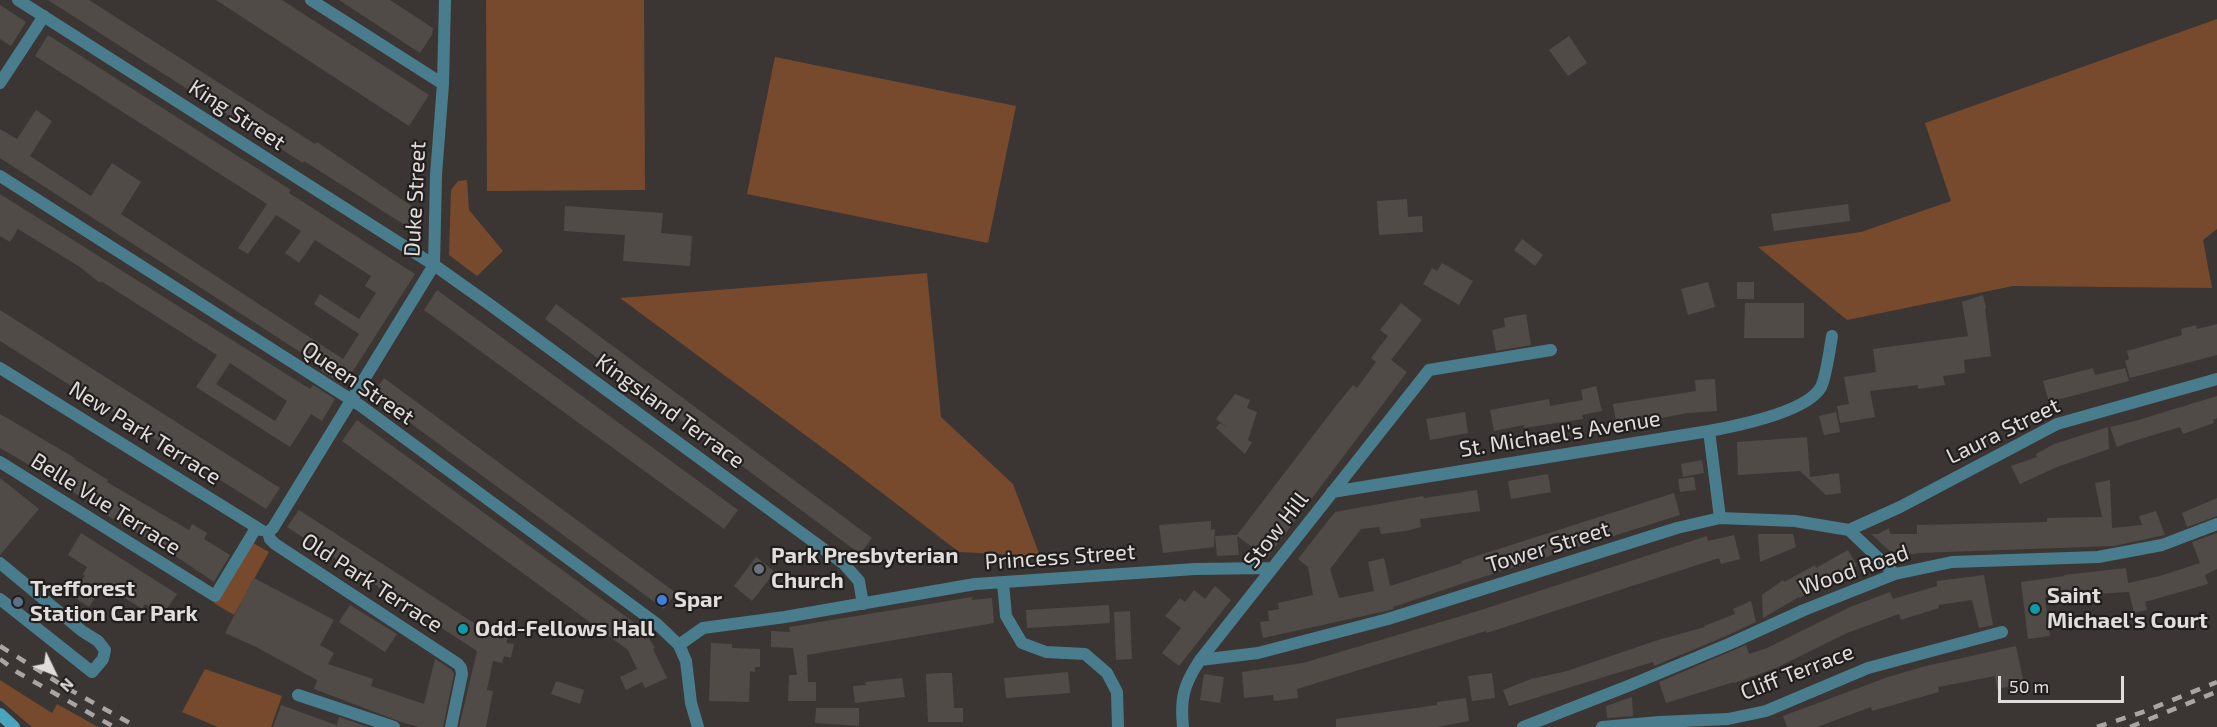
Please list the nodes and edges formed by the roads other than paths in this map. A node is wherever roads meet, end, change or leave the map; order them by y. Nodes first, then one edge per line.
1 (18, 0) edge
2 (311, 0) edge
3 (445, 0) edge
4 (44, 16) junction
5 (0, 83) edge
6 (443, 84) junction
7 (0, 176) edge
8 (434, 265) junction
9 (1832, 336) dead end
10 (1551, 350) dead end
11 (0, 368) edge
12 (2217, 379) edge
13 (351, 401) junction
14 (1709, 431) junction
15 (0, 462) edge
16 (1332, 492) junction
17 (1720, 518) junction
18 (2217, 524) edge
19 (262, 530) junction
20 (1849, 530) junction
21 (0, 562) edge
22 (1272, 568) junction
23 (1895, 573) junction
24 (1003, 583) junction
25 (0, 599) edge
26 (863, 604) junction
27 (2002, 632) dead end
28 (679, 645) junction
29 (1200, 660) junction
30 (298, 694) dead end
31 (0, 714) edge
32 (1551, 723) edge
33 (14, 727) edge
34 (394, 727) edge
35 (452, 727) edge
36 (698, 727) edge
37 (1118, 727) edge
38 (1182, 727) edge
39 (1523, 727) edge
40 (1602, 727) edge

1 - 4 street, King Street
2 - 6 street
3 - 6 street, Duke Street
4 - 5 street
4 - 8 street, King Street
6 - 8 street, Duke Street
7 - 13 street, Queen Street
8 - 13 street, Duke Street
8 - 26 street, Kingsland Terrace
9 - 14 street, St. Michael's Avenue
10 - 16 street, Stow Hill
11 - 19 street, New Park Terrace
12 - 20 street, Laura Street
13 - 19 street, Duke Street
13 - 28 street, Queen Street
14 - 16 street, St. Michael's Avenue
14 - 17 street
15 - 19 street, Belle Vue Terrace
16 - 22 street, Stow Hill
17 - 20 street, Tower Street
17 - 29 street, Tower Street
18 - 23 street, Wood Road
19 - 35 street, Old Park Terrace
20 - 23 street
21 - 25 street
22 - 24 street, Princess Street
22 - 29 street, Stow Hill
23 - 32 street, Wood Road
24 - 26 street, Princess Street
24 - 37 street
26 - 28 street, Princess Street
27 - 40 street, Cliff Terrace
28 - 36 street
29 - 38 street, Stow Hill
30 - 34 street
31 - 33 main road
32 - 39 street, Wood Road

